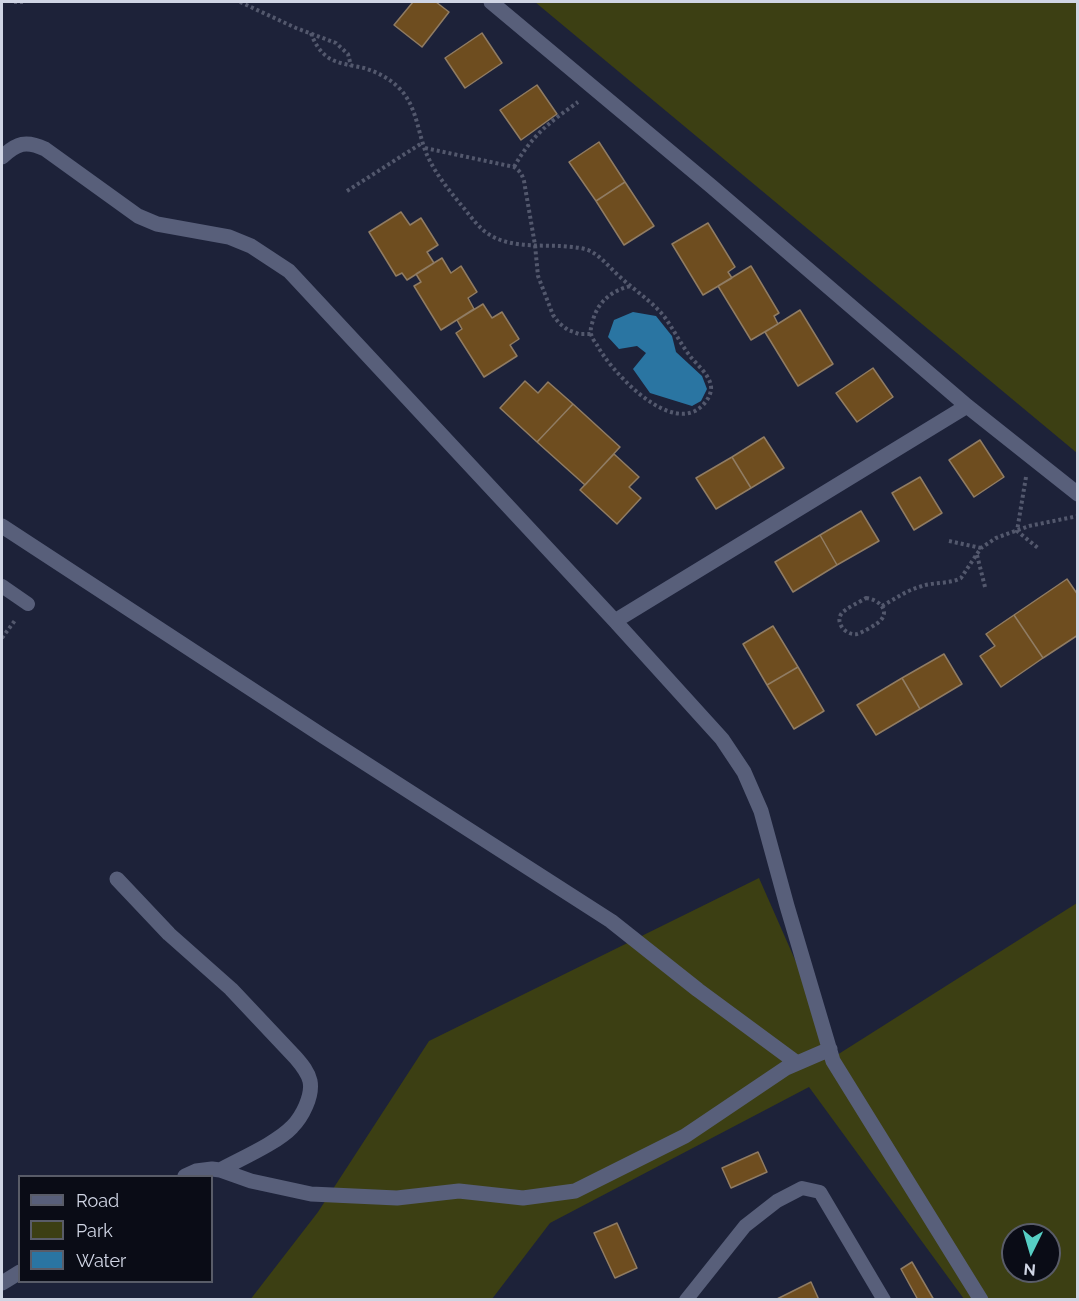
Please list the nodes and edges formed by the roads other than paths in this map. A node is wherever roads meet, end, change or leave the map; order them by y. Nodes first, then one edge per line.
1 (491, 2) edge
2 (2, 157) edge
3 (967, 406) junction
4 (1077, 494) edge
5 (2, 526) edge
6 (2, 586) edge
7 (28, 604) dead end
8 (615, 621) junction
9 (117, 879) dead end
10 (830, 1049) junction
11 (797, 1063) junction
12 (220, 1170) junction
13 (187, 1175) edge
14 (18, 1273) edge
15 (2, 1284) edge
16 (686, 1299) edge
17 (884, 1299) edge
18 (981, 1299) edge

1 - 3 street
2 - 8 street
3 - 4 street
3 - 8 street
5 - 11 street
6 - 7 lane
8 - 10 street
9 - 12 street
10 - 11 street
10 - 18 street
11 - 12 street
12 - 13 street
14 - 15 street
16 - 17 lane

